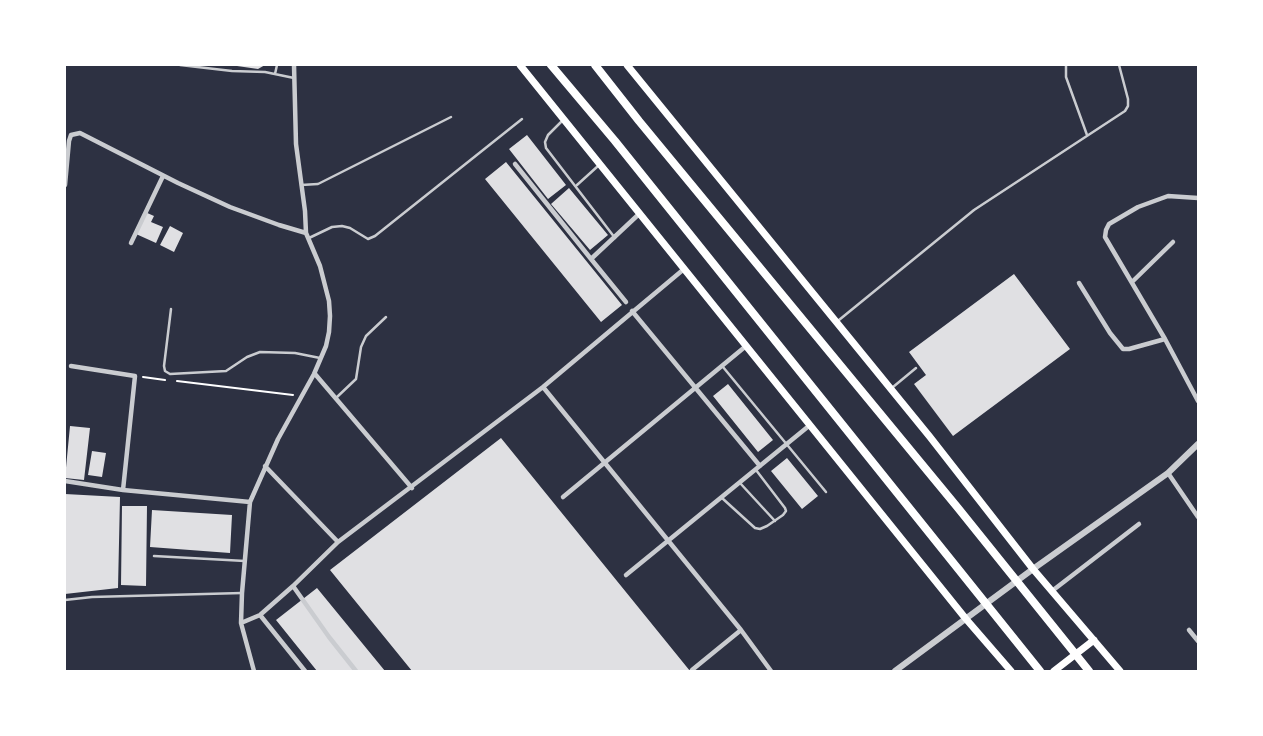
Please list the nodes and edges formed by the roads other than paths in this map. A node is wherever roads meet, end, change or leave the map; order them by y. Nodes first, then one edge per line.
1 (180, 65) edge
2 (277, 65) edge
3 (294, 65) edge
4 (520, 65) edge
5 (551, 65) edge
6 (595, 65) edge
7 (626, 65) edge
8 (1066, 65) edge
9 (1119, 65) edge
10 (275, 74) junction
11 (293, 78) junction
12 (451, 117) dead end
13 (522, 119) dead end
14 (564, 119) junction
15 (1087, 136) junction
16 (515, 164) dead end
17 (600, 164) junction
18 (163, 176) junction
19 (65, 185) edge
20 (301, 185) junction
21 (576, 186) junction
22 (1198, 198) edge
23 (640, 213) junction
24 (307, 236) junction
25 (615, 238) junction
26 (1173, 242) dead end
27 (131, 243) dead end
28 (591, 259) junction
29 (685, 268) junction
30 (1132, 282) junction
31 (1079, 283) dead end
32 (626, 302) dead end
33 (171, 309) dead end
34 (632, 311) junction
35 (386, 317) dead end
36 (836, 322) junction
37 (1164, 339) junction
38 (747, 345) junction
39 (320, 358) junction
40 (71, 366) dead end
41 (722, 366) junction
42 (916, 368) dead end
43 (314, 374) junction
44 (542, 387) junction
45 (695, 388) junction
46 (891, 389) junction
47 (335, 399) junction
48 (1198, 401) edge
49 (811, 424) junction
50 (787, 444) junction
51 (1198, 444) edge
52 (605, 463) junction
53 (265, 466) junction
54 (758, 468) junction
55 (1168, 473) junction
56 (65, 481) edge
57 (740, 483) junction
58 (412, 488) junction
59 (122, 490) junction
60 (825, 492) dead end
61 (563, 497) dead end
62 (722, 498) junction
63 (250, 502) junction
64 (1198, 517) edge
65 (775, 521) junction
66 (1139, 524) dead end
67 (668, 541) junction
68 (338, 542) junction
69 (154, 556) dead end
70 (245, 561) junction
71 (1033, 569) junction
72 (626, 575) dead end
73 (293, 586) junction
74 (1052, 591) junction
75 (242, 593) junction
76 (65, 600) edge
77 (260, 615) junction
78 (967, 619) junction
79 (241, 623) junction
80 (741, 630) junction
81 (1189, 630) dead end
82 (1094, 640) junction
83 (1198, 641) edge
84 (692, 670) edge
85 (254, 671) edge
86 (305, 671) edge
87 (356, 671) edge
88 (771, 671) edge
89 (895, 671) edge
90 (1011, 671) edge
91 (1040, 671) edge
92 (1054, 671) edge
93 (1090, 671) edge
94 (1120, 671) edge

1 - 10 lane
2 - 10 lane
3 - 11 street
4 - 14 main road
5 - 91 highway
6 - 93 highway
7 - 36 main road
8 - 15 lane
9 - 15 lane
10 - 11 lane
11 - 20 street
12 - 20 lane
13 - 24 lane
14 - 17 main road
14 - 21 lane
15 - 36 lane
16 - 28 street
17 - 21 lane
17 - 23 main road
18 - 19 street
18 - 24 street
18 - 27 street
20 - 24 street
21 - 25 lane
22 - 30 street
23 - 25 street
23 - 29 main road
24 - 39 street
25 - 28 street
26 - 30 street
28 - 32 street
29 - 34 street
29 - 38 main road
30 - 37 street
31 - 37 street
33 - 39 lane
34 - 44 street
34 - 45 street
35 - 47 lane
36 - 46 main road
37 - 48 street
38 - 41 street
38 - 49 main road
39 - 43 street
40 - 59 street
41 - 45 street
41 - 50 lane
42 - 46 lane
43 - 47 street
43 - 53 street
44 - 52 street
44 - 58 street
45 - 52 street
45 - 54 street
46 - 71 main road
47 - 58 street
49 - 50 street
49 - 78 main road
50 - 54 street
50 - 60 lane
51 - 55 street
52 - 61 street
52 - 67 street
53 - 63 street
53 - 68 street
54 - 57 street
54 - 65 lane
55 - 64 street
55 - 71 street
56 - 59 street
57 - 62 street
57 - 65 lane
58 - 68 street
59 - 63 street
62 - 65 lane
62 - 67 street
63 - 70 street
66 - 74 street
67 - 72 street
67 - 80 street
68 - 73 street
69 - 70 lane
70 - 75 street
71 - 74 main road
71 - 78 street
73 - 77 street
73 - 87 street
74 - 82 main road
75 - 76 lane
75 - 79 street
77 - 79 street
77 - 86 street
78 - 89 street
78 - 90 main road
79 - 85 street
80 - 84 street
80 - 88 street
81 - 83 street
82 - 92 main road
82 - 94 main road

